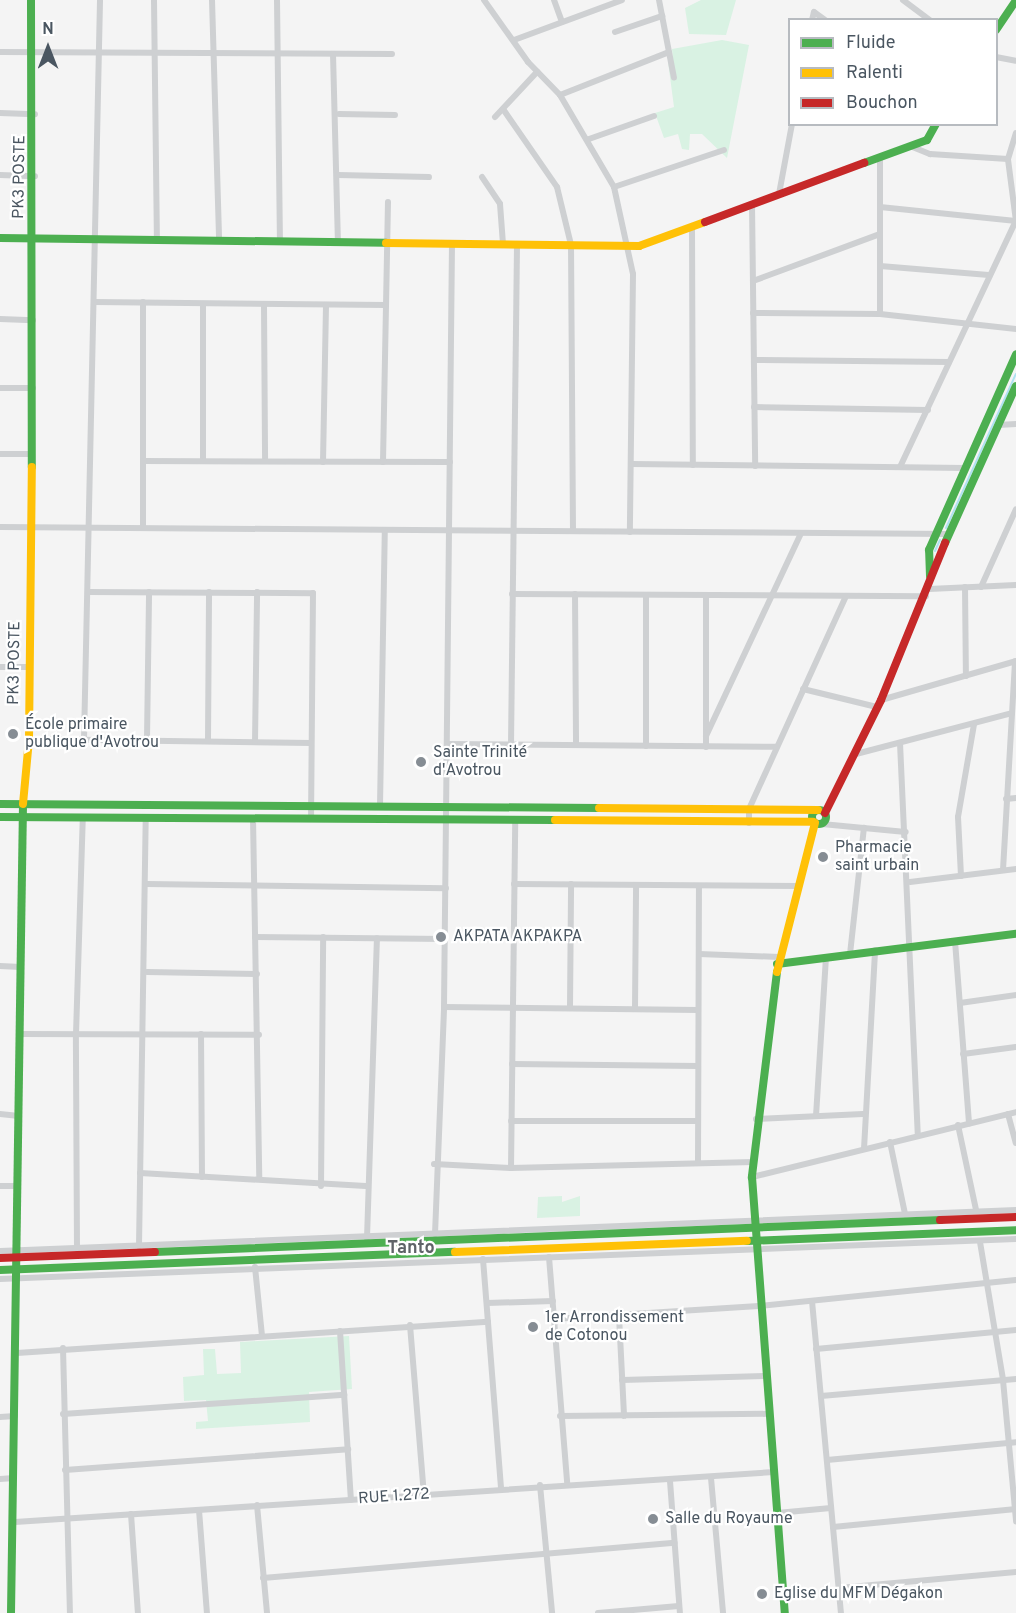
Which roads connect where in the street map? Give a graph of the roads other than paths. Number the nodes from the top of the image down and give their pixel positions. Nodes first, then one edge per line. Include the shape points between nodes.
1 (31, 0) edge
2 (100, 0) edge
3 (154, 0) edge
4 (212, 0) edge
5 (277, 0) edge
6 (484, 0) edge
7 (554, 0) edge
8 (622, 0) edge
9 (659, 0) edge
10 (903, 0) edge
11 (1013, 1) edge
12 (611, 2) edge
13 (662, 15) junction
14 (922, 17) edge
15 (812, 18) edge
16 (822, 18) edge
17 (562, 22) junction
18 (998, 27) edge
19 (615, 33) dead end
20 (514, 40) junction
21 (0, 52) edge
22 (31, 52) junction
23 (99, 52) junction
24 (154, 52) junction
25 (669, 52) junction
26 (212, 53) junction
27 (275, 54) junction
28 (333, 54) junction
29 (393, 54) dead end
30 (998, 57) edge
31 (1016, 61) edge
32 (537, 72) junction
33 (674, 78) dead end
34 (560, 95) junction
35 (503, 110) junction
36 (0, 113) edge
37 (35, 114) junction
38 (339, 114) junction
39 (395, 115) dead end
40 (654, 116) dead end
41 (495, 117) dead end
42 (792, 126) edge
43 (935, 126) edge
44 (1016, 133) edge
45 (589, 139) junction
46 (909, 146) junction
47 (724, 150) dead end
48 (880, 157) junction
49 (1008, 159) junction
50 (0, 175) edge
51 (338, 175) junction
52 (35, 176) junction
53 (429, 177) dead end
54 (482, 177) dead end
55 (614, 187) junction
56 (779, 194) junction
57 (388, 202) dead end
58 (752, 204) junction
59 (880, 207) junction
60 (1016, 221) edge
61 (692, 227) junction
62 (880, 234) junction
63 (34, 237) junction
64 (0, 238) edge
65 (97, 238) junction
66 (157, 239) junction
67 (219, 240) junction
68 (280, 241) junction
69 (338, 242) junction
70 (388, 242) junction
71 (452, 243) junction
72 (503, 244) junction
73 (517, 244) junction
74 (571, 245) junction
75 (628, 245) junction
76 (880, 266) junction
77 (989, 275) junction
78 (753, 281) junction
79 (94, 302) junction
80 (142, 302) junction
81 (202, 305) junction
82 (326, 305) junction
83 (386, 305) junction
84 (264, 306) junction
85 (753, 314) junction
86 (880, 314) junction
87 (0, 319) edge
88 (33, 320) junction
89 (968, 322) junction
90 (1016, 329) edge
91 (1016, 355) edge
92 (754, 360) junction
93 (949, 362) junction
94 (1016, 386) edge
95 (0, 388) edge
96 (33, 388) junction
97 (754, 406) junction
98 (927, 410) junction
99 (1016, 424) edge
100 (998, 425) junction
101 (0, 454) edge
102 (32, 454) junction
103 (143, 461) junction
104 (203, 461) junction
105 (265, 461) junction
106 (323, 462) junction
107 (383, 462) junction
108 (450, 462) junction
109 (632, 464) junction
110 (693, 465) junction
111 (755, 466) junction
112 (900, 467) junction
113 (965, 468) junction
114 (1016, 509) edge
115 (1013, 524) edge
116 (0, 527) edge
117 (32, 527) junction
118 (89, 528) junction
119 (143, 528) junction
120 (385, 530) junction
121 (449, 530) junction
122 (513, 531) junction
123 (573, 531) junction
124 (630, 532) junction
125 (801, 533) junction
126 (936, 534) junction
127 (948, 534) junction
128 (1016, 585) edge
129 (981, 586) junction
130 (965, 587) junction
131 (928, 589) junction
132 (88, 592) junction
133 (149, 592) junction
134 (209, 592) junction
135 (257, 592) junction
136 (512, 594) junction
137 (575, 594) junction
138 (646, 595) junction
139 (706, 595) junction
140 (770, 595) junction
141 (846, 596) junction
142 (1016, 661) edge
143 (0, 666) edge
144 (30, 667) junction
145 (966, 676) junction
146 (803, 689) junction
147 (879, 703) junction
148 (1012, 713) junction
149 (974, 724) junction
150 (706, 736) junction
151 (29, 739) junction
152 (84, 740) junction
153 (147, 740) junction
154 (208, 741) junction
155 (255, 742) junction
156 (311, 742) junction
157 (900, 743) junction
158 (447, 744) junction
159 (511, 744) junction
160 (576, 745) junction
161 (646, 746) junction
162 (706, 747) junction
163 (776, 747) junction
164 (855, 754) junction
165 (1016, 798) edge
166 (1006, 799) junction
167 (0, 804) edge
168 (23, 805) junction
169 (311, 806) junction
170 (380, 806) junction
171 (447, 807) junction
172 (748, 809) junction
173 (822, 811) junction
174 (0, 817) edge
175 (83, 817) junction
176 (146, 817) junction
177 (22, 818) junction
178 (253, 818) junction
179 (310, 819) junction
180 (447, 820) junction
181 (515, 821) junction
182 (749, 823) junction
183 (817, 823) junction
184 (864, 828) junction
185 (906, 832) junction
186 (1016, 869) edge
187 (1003, 870) junction
188 (961, 876) junction
189 (254, 882) junction
190 (910, 882) junction
191 (147, 884) junction
192 (514, 884) junction
193 (571, 884) junction
194 (636, 885) junction
195 (699, 885) junction
196 (799, 886) junction
197 (446, 888) junction
198 (1016, 934) edge
199 (255, 937) junction
200 (323, 938) junction
201 (377, 938) junction
202 (445, 939) junction
203 (955, 941) junction
204 (911, 946) junction
205 (875, 950) junction
206 (699, 954) junction
207 (850, 954) junction
208 (826, 958) junction
209 (778, 960) junction
210 (0, 966) edge
211 (21, 967) junction
212 (147, 972) junction
213 (257, 974) junction
214 (1016, 995) edge
215 (960, 1003) junction
216 (444, 1007) junction
217 (513, 1008) junction
218 (570, 1008) junction
219 (636, 1009) junction
220 (698, 1010) junction
221 (20, 1034) junction
222 (76, 1034) junction
223 (201, 1034) junction
224 (139, 1035) junction
225 (259, 1035) junction
226 (1016, 1047) edge
227 (963, 1054) junction
228 (512, 1064) junction
229 (698, 1066) junction
230 (1016, 1112) edge
231 (0, 1114) edge
232 (863, 1114) junction
233 (1008, 1114) junction
234 (19, 1116) junction
235 (816, 1116) junction
236 (756, 1119) junction
237 (698, 1121) junction
238 (511, 1122) junction
239 (969, 1123) junction
240 (958, 1125) junction
241 (918, 1135) junction
242 (890, 1142) junction
243 (1016, 1143) edge
244 (864, 1149) junction
245 (753, 1162) junction
246 (698, 1163) junction
247 (434, 1164) junction
248 (510, 1168) junction
249 (140, 1173) junction
250 (202, 1177) junction
251 (752, 1177) junction
252 (259, 1179) junction
253 (0, 1186) edge
254 (18, 1186) junction
255 (321, 1186) junction
256 (366, 1186) junction
257 (976, 1210) junction
258 (1016, 1210) edge
259 (905, 1214) junction
260 (1016, 1217) edge
261 (752, 1225) junction
262 (1016, 1230) edge
263 (435, 1234) junction
264 (367, 1238) junction
265 (1016, 1239) edge
266 (980, 1242) junction
267 (753, 1245) junction
268 (139, 1246) junction
269 (77, 1249) junction
270 (0, 1251) edge
271 (17, 1255) junction
272 (549, 1257) junction
273 (0, 1258) edge
274 (483, 1259) junction
275 (255, 1267) junction
276 (0, 1270) edge
277 (17, 1275) junction
278 (0, 1279) edge
279 (1016, 1280) edge
280 (986, 1283) junction
281 (553, 1301) junction
282 (812, 1301) junction
283 (487, 1303) junction
284 (759, 1306) junction
285 (619, 1316) junction
286 (553, 1319) junction
287 (488, 1322) junction
288 (410, 1324) junction
289 (1016, 1330) edge
290 (340, 1331) junction
291 (994, 1332) junction
292 (262, 1336) junction
293 (63, 1348) junction
294 (816, 1349) junction
295 (17, 1353) junction
296 (765, 1376) junction
297 (1016, 1379) edge
298 (622, 1380) junction
299 (1003, 1380) junction
300 (344, 1395) junction
301 (821, 1396) junction
302 (63, 1414) junction
303 (768, 1414) junction
304 (16, 1416) junction
305 (560, 1416) junction
306 (624, 1416) junction
307 (0, 1417) edge
308 (1012, 1442) edge
309 (348, 1449) junction
310 (827, 1460) junction
311 (65, 1470) junction
312 (773, 1472) junction
313 (15, 1478) junction
314 (711, 1478) junction
315 (0, 1479) edge
316 (670, 1481) junction
317 (567, 1483) junction
318 (540, 1485) junction
319 (501, 1488) junction
320 (424, 1496) junction
321 (351, 1500) junction
322 (257, 1504) junction
323 (831, 1508) junction
324 (199, 1509) junction
325 (1015, 1509) edge
326 (777, 1513) junction
327 (130, 1515) junction
328 (67, 1519) junction
329 (1016, 1521) edge
330 (15, 1522) junction
331 (833, 1527) junction
332 (675, 1542) junction
333 (546, 1553) junction
334 (1016, 1572) edge
335 (263, 1578) junction
336 (839, 1588) junction
337 (679, 1609) edge
338 (11, 1613) edge
339 (70, 1613) edge
340 (138, 1613) edge
341 (207, 1613) edge
342 (267, 1613) edge
343 (552, 1613) edge
344 (598, 1613) edge
345 (723, 1613) edge
346 (784, 1613) edge
347 (841, 1613) edge

1 - 22 street, PK3 POSTE
2 - 23 street
3 - 24 street
4 - 26 street
5 - 27 street
6 - 20 street
7 - 17 street
8 - 12 street
9 - 13 street
10 - 14 street
11 - 18 street
12 - 17 street
13 - 19 street
13 - 25 street
15 - 16 street via 814,12
17 - 20 street
20 - 32 street
21 - 22 street
22 - 23 street
22 - 37 street, PK3 POSTE
23 - 24 street
23 - 65 street
24 - 26 street
24 - 66 street
25 - 33 street
25 - 34 street
26 - 27 street
26 - 67 street
27 - 28 street
27 - 68 street
28 - 29 street
28 - 38 street
30 - 31 street
32 - 34 street
32 - 35 street
34 - 45 street
35 - 41 street
35 - 74 street via 557,187
36 - 37 street
37 - 52 street, PK3 POSTE
38 - 39 street
38 - 51 street
40 - 45 street
42 - 56 street
43 - 46 street via 927,140
44 - 49 street
45 - 55 street
46 - 48 street
46 - 49 street via 930,154
47 - 55 street
48 - 56 street
48 - 59 street
49 - 60 street
50 - 52 street
51 - 53 street
51 - 69 street
52 - 63 street, PK3 POSTE
54 - 72 street via 500,204
55 - 75 street
56 - 58 street
57 - 70 street
58 - 61 street
58 - 78 street
59 - 60 street
59 - 62 street
60 - 77 street
61 - 75 street
61 - 110 street
62 - 76 street
62 - 78 street
63 - 64 street
63 - 65 street
63 - 88 street, PK3 POSTE
65 - 66 street
65 - 79 street
66 - 67 street
67 - 68 street
68 - 69 street
69 - 70 street
70 - 71 street
70 - 83 street
71 - 72 street
71 - 108 street
72 - 73 street
73 - 74 street
73 - 122 street
74 - 75 street
74 - 123 street
75 - 109 street via 633,274
76 - 77 street
76 - 86 street
77 - 89 street
78 - 85 street
79 - 80 street
79 - 118 street
80 - 81 street
80 - 103 street
81 - 84 street
81 - 104 street
82 - 83 street
82 - 84 street
82 - 106 street
83 - 107 street
84 - 105 street
85 - 86 street
85 - 92 street
86 - 89 street
87 - 88 street
88 - 96 street, PK3 POSTE
89 - 90 street
89 - 93 street
91 - 113 street
92 - 93 street
92 - 97 street
93 - 98 street
94 - 100 street
95 - 96 street
96 - 102 street, PK3 POSTE
97 - 98 street
97 - 111 street
98 - 112 street
99 - 100 street
100 - 127 street
101 - 102 street
102 - 117 street, PK3 POSTE
103 - 104 street
103 - 119 street
104 - 105 street
105 - 106 street
106 - 107 street
107 - 108 street
108 - 121 street
109 - 110 street
109 - 124 street
110 - 111 street
111 - 112 street
112 - 113 street
113 - 126 street
114 - 115 street
115 - 129 street
116 - 117 street
117 - 118 street
117 - 144 street, PK3 POSTE
118 - 119 street
118 - 132 street
119 - 120 street
120 - 121 street
120 - 170 street
121 - 122 street
121 - 158 street
122 - 123 street
122 - 136 street
123 - 124 street
124 - 125 street
125 - 126 street
125 - 140 street
126 - 127 street
126 - 131 street via 929,550
127 - 131 street
128 - 129 street
129 - 130 street
130 - 131 street
130 - 145 street
131 - 141 street
131 - 147 street
132 - 133 street
132 - 152 street
133 - 134 street
133 - 153 street
134 - 135 street
134 - 154 street
135 - 155 street
135 - 156 street via 313,593
136 - 137 street
136 - 159 street
137 - 138 street
137 - 160 street
138 - 139 street
138 - 161 street
139 - 140 street
139 - 150 street
140 - 141 street
140 - 150 street
141 - 146 street
142 - 145 street
142 - 148 street
143 - 144 street
144 - 151 street, PK3 POSTE
145 - 147 street
146 - 147 street
146 - 163 street
147 - 164 street
148 - 149 street
148 - 166 street
149 - 157 street
149 - 188 street via 958,817
150 - 162 street
151 - 152 street
151 - 168 street, PK3 POSTE
152 - 153 street
153 - 154 street
154 - 155 street
155 - 156 street
156 - 169 street
157 - 164 street
157 - 185 street
158 - 159 street
158 - 171 street
159 - 160 street
160 - 161 street
161 - 162 street
162 - 163 street
163 - 172 street
164 - 173 street
165 - 166 street
166 - 187 street
167 - 168 street
168 - 169 street
168 - 177 street, PK3 POSTE
169 - 170 street
169 - 179 street
170 - 171 street
171 - 172 street
171 - 180 street
172 - 173 street
172 - 182 street
173 - 183 street
173 - 183 street
174 - 177 street
175 - 176 street
175 - 177 street
175 - 222 street
176 - 178 street
176 - 191 street
177 - 211 street, PK3 POSTE
178 - 179 street
178 - 189 street
179 - 180 street
180 - 181 street
180 - 197 street
181 - 182 street
181 - 192 street
182 - 183 street
183 - 184 street
183 - 196 street
184 - 185 street
184 - 207 street
185 - 190 street
186 - 187 street
187 - 188 street
188 - 190 street
189 - 191 street
189 - 197 street
189 - 199 street
190 - 204 street
191 - 212 street
192 - 193 street
192 - 217 street
193 - 194 street
193 - 218 street
194 - 195 street
194 - 219 street
195 - 196 street
195 - 206 street
196 - 209 street
197 - 202 street
198 - 203 street
199 - 200 street
199 - 213 street
200 - 201 street
200 - 255 street
201 - 202 street
201 - 256 street
202 - 216 street
203 - 204 street
203 - 215 street
204 - 205 street
204 - 241 street
205 - 207 street
205 - 232 street
206 - 209 street
206 - 220 street
207 - 208 street
208 - 209 street
208 - 235 street
209 - 236 street
210 - 211 street
211 - 221 street, PK3 POSTE
212 - 213 street
212 - 224 street
213 - 225 street
214 - 215 street
215 - 227 street
216 - 217 street
216 - 247 street
217 - 218 street
217 - 228 street
218 - 219 street
219 - 220 street
220 - 229 street
221 - 222 street
221 - 234 street, PK3 POSTE
222 - 224 street
222 - 269 street
223 - 224 street
223 - 225 street
223 - 250 street
224 - 249 street
225 - 252 street
226 - 227 street
227 - 239 street
228 - 229 street
228 - 238 street
229 - 237 street
230 - 233 street
231 - 234 street
232 - 235 street
232 - 244 street
233 - 239 street
233 - 243 street
234 - 254 street, PK3 POSTE
235 - 236 street
236 - 245 street
237 - 238 street
237 - 246 street
238 - 248 street
239 - 240 street
240 - 241 street
240 - 257 street
241 - 242 street
242 - 244 street
242 - 259 street
244 - 251 street
245 - 246 street
245 - 251 street
246 - 248 street
247 - 248 street
247 - 263 street
249 - 250 street
249 - 268 street
250 - 252 street
251 - 261 street
252 - 255 street
253 - 254 street
254 - 271 street, PK3 POSTE
255 - 256 street
256 - 264 street
257 - 258 street
257 - 259 street
259 - 261 street
260 - 261 street
261 - 263 street
261 - 267 street
261 - 271 street
262 - 267 street
263 - 264 street
264 - 268 street
265 - 266 street
266 - 267 street
266 - 280 street
267 - 272 street
267 - 277 street
267 - 284 street
268 - 269 street
269 - 271 street
270 - 271 street
271 - 273 street
271 - 277 street, PK3 POSTE
272 - 274 street
272 - 281 street
274 - 275 street
274 - 283 street
275 - 277 street
275 - 292 street
276 - 277 street
277 - 278 street
277 - 295 street, PK3 POSTE
279 - 280 street
280 - 282 street
280 - 291 street
281 - 283 street
281 - 286 street
282 - 284 street
282 - 294 street
283 - 287 street
284 - 285 street
284 - 296 street
285 - 286 street
285 - 298 street
286 - 305 street
287 - 288 street
287 - 319 street
288 - 290 street
288 - 320 street
289 - 291 street
290 - 292 street
290 - 300 street
291 - 294 street
291 - 299 street
292 - 293 street
293 - 295 street
293 - 302 street
294 - 301 street
295 - 304 street, PK3 POSTE
296 - 298 street
296 - 303 street
297 - 299 street
298 - 306 street
299 - 301 street
299 - 308 street
300 - 302 street
300 - 309 street
301 - 310 street
302 - 311 street
303 - 306 street
303 - 312 street
304 - 307 street
304 - 313 street, PK3 POSTE
305 - 306 street
305 - 317 street
308 - 310 street
308 - 325 street
309 - 311 street
309 - 321 street
310 - 323 street
311 - 328 street
312 - 314 street, RUE 1.272
312 - 326 street
313 - 315 street
313 - 330 street, PK3 POSTE
314 - 316 street, RUE 1.272
314 - 345 street
316 - 317 street, RUE 1.272
316 - 332 street
317 - 318 street, RUE 1.272
318 - 319 street, RUE 1.272
318 - 333 street
319 - 320 street, RUE 1.272
320 - 321 street, RUE 1.272
321 - 322 street, RUE 1.272
322 - 324 street, RUE 1.272
322 - 335 street
323 - 326 street
323 - 331 street
324 - 327 street, RUE 1.272
324 - 341 street
325 - 329 street
325 - 331 street
326 - 346 street
327 - 328 street, RUE 1.272
327 - 340 street
328 - 330 street, RUE 1.272
328 - 339 street
330 - 338 street, PK3 POSTE
331 - 336 street
332 - 333 street
332 - 337 street
333 - 335 street
333 - 343 street
334 - 336 street
335 - 342 street
336 - 347 street
337 - 344 street

